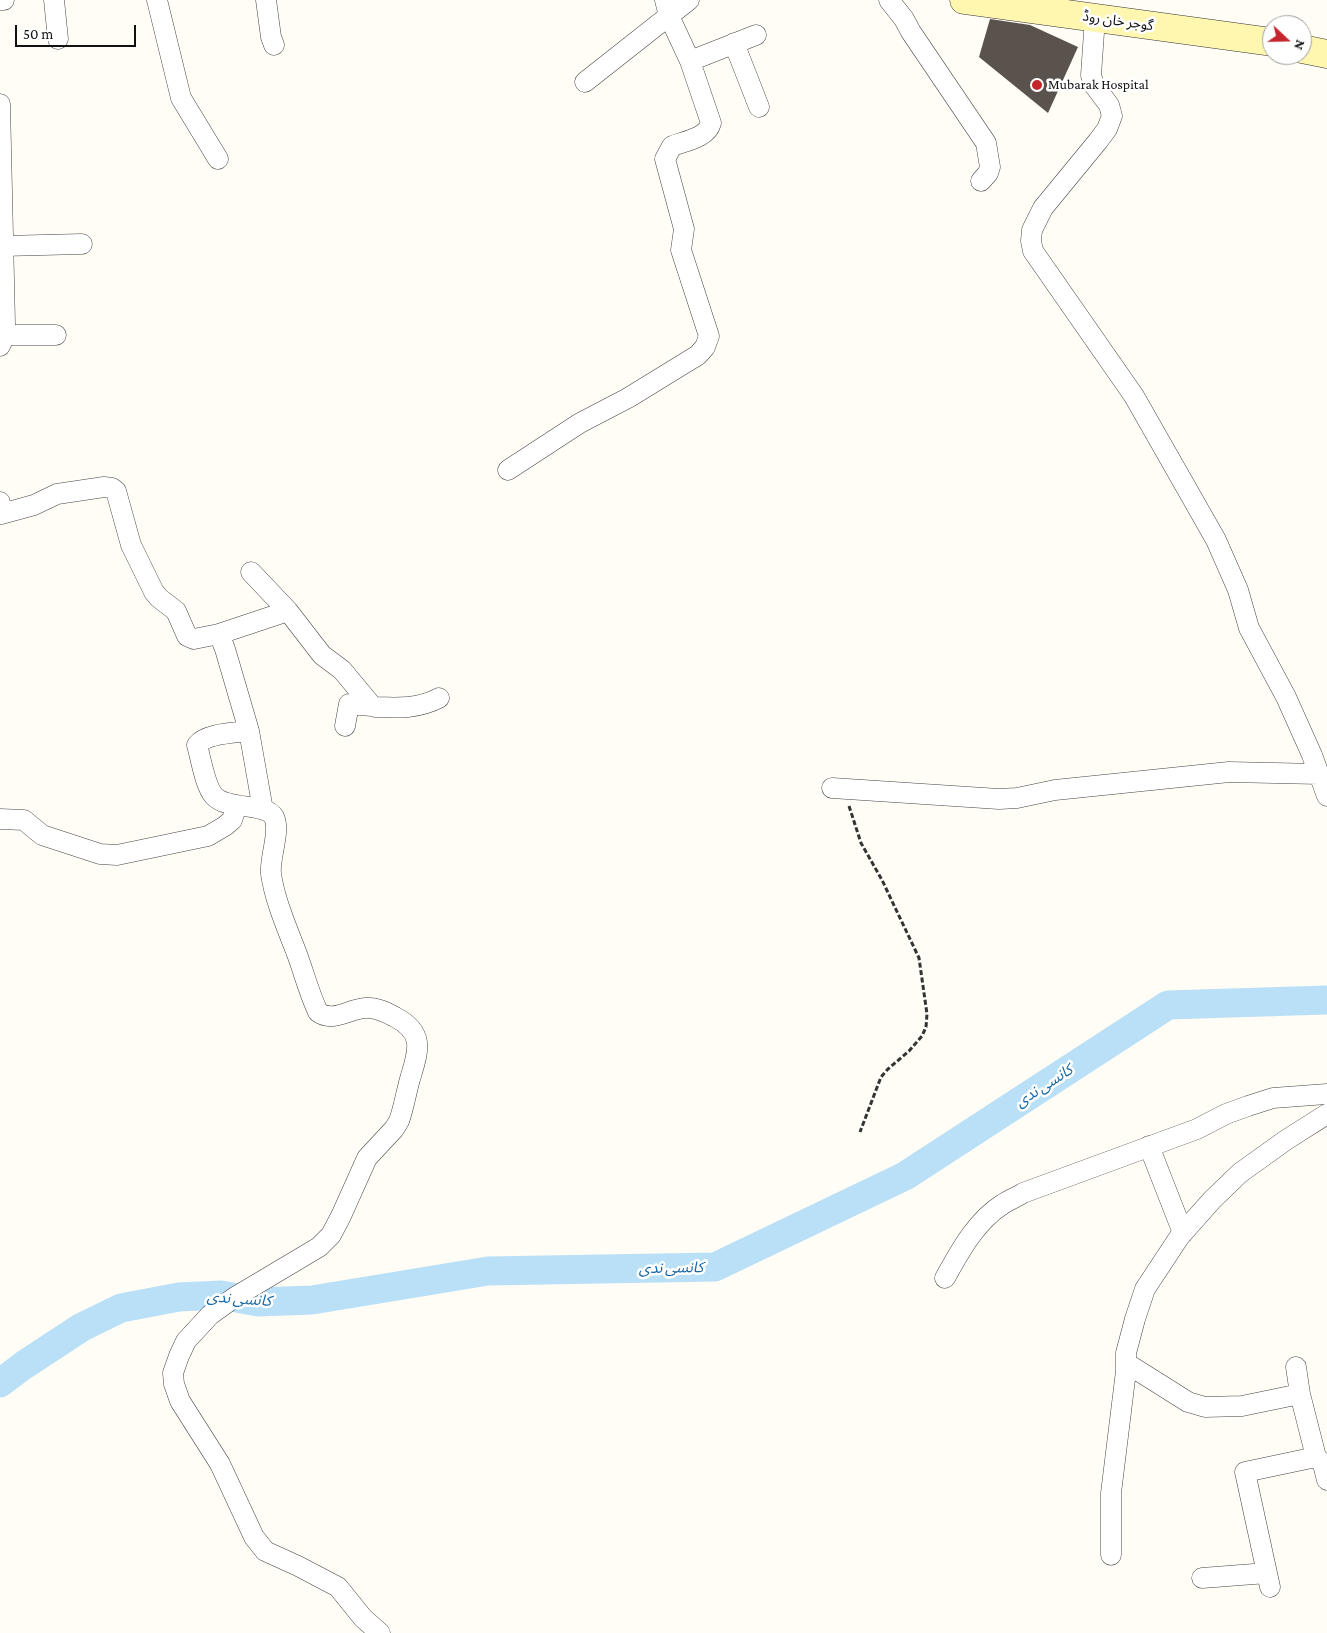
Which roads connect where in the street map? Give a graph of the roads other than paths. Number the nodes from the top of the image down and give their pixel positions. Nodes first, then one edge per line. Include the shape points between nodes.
1 (0, 0) edge
2 (4, 0) edge
3 (54, 0) edge
4 (157, 0) edge
5 (266, 0) edge
6 (689, 0) edge
7 (889, 0) edge
8 (964, 0) edge
9 (667, 8) edge
10 (1095, 18) junction
11 (756, 35) dead end
12 (58, 39) dead end
13 (1262, 41) edge
14 (274, 44) dead end
15 (734, 44) junction
16 (1312, 51) edge
17 (1327, 54) edge
18 (690, 61) junction
19 (584, 82) dead end
20 (0, 104) edge
21 (759, 107) dead end
22 (218, 159) dead end
23 (981, 181) dead end
24 (82, 244) dead end
25 (4, 246) junction
26 (56, 335) dead end
27 (2, 340) edge
28 (508, 470) dead end
29 (0, 502) edge
30 (251, 572) dead end
31 (288, 611) junction
32 (219, 634) junction
33 (439, 698) dead end
34 (372, 706) junction
35 (345, 726) dead end
36 (248, 731) junction
37 (1319, 774) junction
38 (838, 789) road end
39 (1327, 796) edge
40 (237, 805) junction
41 (263, 810) junction
42 (0, 819) edge
43 (1327, 1094) edge
44 (1327, 1114) edge
45 (1149, 1146) junction
46 (1183, 1233) junction
47 (946, 1278) dead end
48 (1126, 1363) junction
49 (1296, 1367) dead end
50 (1300, 1394) junction
51 (1316, 1456) junction
52 (1327, 1480) edge
53 (1111, 1555) dead end
54 (1202, 1578) dead end
55 (380, 1633) edge

1 - 2 street
3 - 12 street
4 - 22 street via 181,98
5 - 14 street
6 - 9 street
7 - 23 street via 986,143 990,167
8 - 10 main road, گوجر خان روڈ
9 - 18 street
9 - 19 street
10 - 13 main road, گوجر خان روڈ
10 - 37 street via 1091,75 1094,85 1110,105 1112,116 1107,129 1043,208 1032,230 1033,251 1134,396 1216,540 1238,590 1249,628 1286,697
11 - 15 street
15 - 18 street
15 - 21 street
16 - 17 main road
18 - 28 street via 711,123 709,129 694,139 672,146 664,159 684,229 682,250 708,341 698,355 580,423
20 - 25 street
24 - 25 street
25 - 27 street via 5,324
26 - 27 street
29 - 32 street via 1,514 34,505 56,494 112,488 116,491 131,545 154,592 176,611 187,636 194,639
30 - 31 street
31 - 32 street
31 - 34 street via 322,655 342,670
32 - 36 street
33 - 34 street via 419,706
34 - 35 street via 349,704
36 - 40 street via 210,737 197,745 212,792 218,799
36 - 41 street
37 - 38 street via 1229,772 1055,790 999,800
37 - 39 street
40 - 41 street
40 - 42 street via 232,820 208,836 117,855 100,854 42,834 24,820
41 - 55 street via 269,812 276,822 271,872 278,904 318,1012 330,1017 365,1008 394,1017 415,1033 416,1060 399,1121 367,1158 331,1235 319,1247 210,1315 186,1340 173,1373 174,1384 186,1412 220,1464 254,1537 265,1551 338,1587
43 - 45 street via 1273,1098
44 - 46 street via 1240,1174
45 - 46 street
45 - 47 street via 1023,1193 1002,1204 975,1229
46 - 48 street via 1145,1289 1134,1320
48 - 50 street via 1188,1402 1205,1407 1242,1406
48 - 53 street via 1111,1493
49 - 50 street
50 - 51 street
51 - 52 street via 1323,1464
51 - 54 street via 1245,1472 1268,1580

